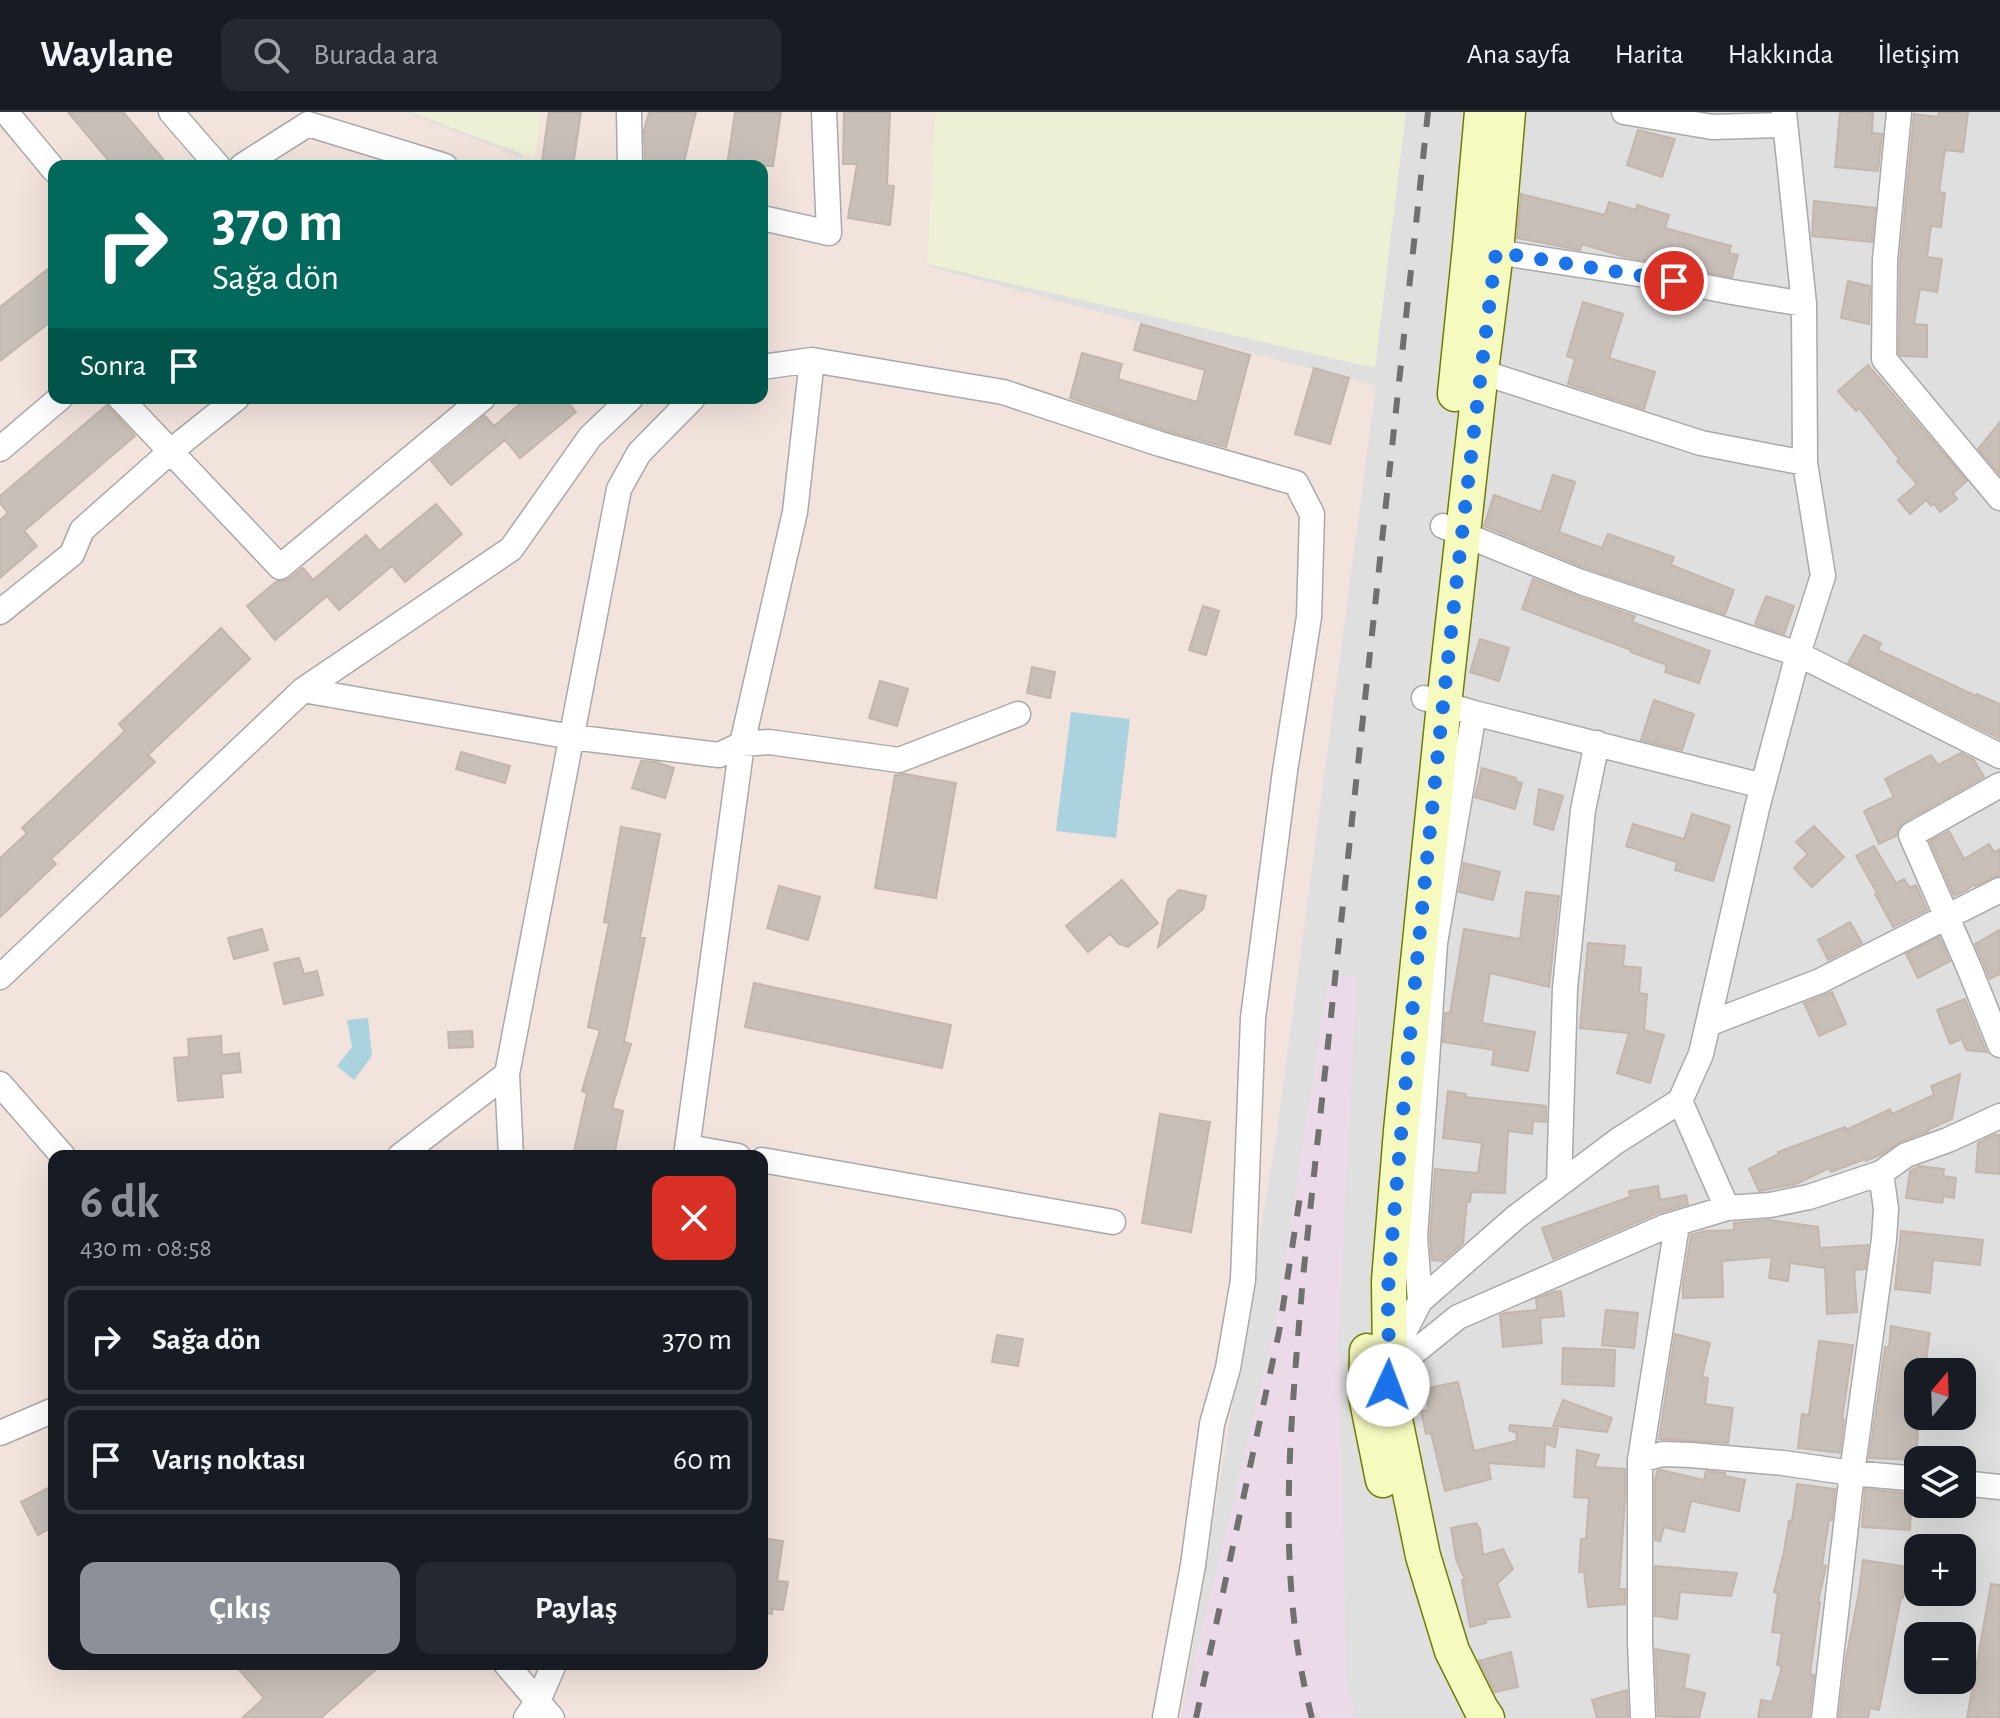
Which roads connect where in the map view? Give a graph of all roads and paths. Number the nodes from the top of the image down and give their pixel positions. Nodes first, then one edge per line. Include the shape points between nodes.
1 (6, 112) edge
2 (171, 112) edge
3 (285, 112) edge
4 (629, 112) edge
5 (824, 112) edge
6 (1482, 112) edge
7 (1508, 112) edge
8 (1624, 112) edge
9 (1899, 112) edge
10 (1784, 119) edge
11 (308, 124) junction
12 (213, 160) edge
13 (251, 160) edge
14 (425, 160) edge
15 (630, 160) edge
16 (48, 163) edge
17 (768, 219) edge
18 (1483, 250) junction
19 (1804, 304) junction
20 (812, 360) junction
21 (768, 366) edge
22 (1469, 368) junction
23 (53, 404) edge
24 (126, 404) edge
25 (230, 404) edge
26 (476, 404) edge
27 (625, 404) edge
28 (687, 404) edge
29 (0, 449) edge
30 (171, 451) junction
31 (1805, 463) junction
32 (2000, 498) edge
33 (1453, 530) junction
34 (0, 612) edge
35 (1798, 654) junction
36 (303, 690) junction
37 (1447, 705) junction
38 (1018, 714) dead end
39 (572, 737) junction
40 (1597, 743) junction
41 (742, 744) junction
42 (2000, 756) edge
43 (2000, 785) edge
44 (1763, 786) junction
45 (2000, 890) edge
46 (1946, 916) junction
47 (0, 977) edge
48 (1708, 1024) junction
49 (2000, 1045) edge
50 (507, 1074) junction
51 (0, 1084) edge
52 (1680, 1101) junction
53 (2000, 1116) edge
54 (58, 1150) edge
55 (408, 1150) edge
56 (511, 1150) edge
57 (687, 1150) edge
58 (768, 1161) edge
59 (1881, 1173) junction
60 (1559, 1184) junction
61 (1727, 1208) junction
62 (1113, 1222) dead end
63 (1677, 1225) junction
64 (1420, 1301) junction
65 (1381, 1381) junction
66 (48, 1413) edge
67 (0, 1433) edge
68 (1640, 1460) junction
69 (1852, 1473) junction
70 (1904, 1478) edge
71 (1976, 1484) edge
72 (2000, 1487) edge
73 (510, 1670) edge
74 (552, 1670) edge
75 (539, 1712) edge
76 (1165, 1718) edge
77 (1463, 1718) edge
78 (1487, 1718) edge
79 (1643, 1718) edge
80 (1824, 1718) edge

1 - 16 street
2 - 12 street
3 - 11 street
4 - 15 street
5 - 17 street via 829,233
6 - 18 main road
7 - 18 main road
8 - 10 street via 1712,127
9 - 32 street via 1885,260 1884,359
10 - 19 street
11 - 13 street
11 - 14 street
18 - 19 street
18 - 22 main road
19 - 31 street
20 - 21 street
20 - 41 street via 795,512
20 - 76 street via 1003,392 1296,483 1312,514 1309,617 1253,1018 1243,1280 1212,1424
22 - 31 street via 1701,443
22 - 33 main road
23 - 29 street
24 - 30 street
25 - 30 street
26 - 30 street via 280,567
27 - 36 street via 590,437 511,549
28 - 39 street via 639,453 619,489
30 - 34 street via 82,530 72,554
31 - 35 street via 1823,576
33 - 35 street via 1581,582
33 - 37 main road
35 - 42 street
35 - 44 street
36 - 39 street
36 - 47 street
37 - 40 street
37 - 64 street via 1415,1237
37 - 65 main road
38 - 41 street via 899,760 769,742
39 - 41 street via 719,755
39 - 50 street
40 - 44 street
40 - 60 street via 1583,810 1565,988
41 - 57 street
43 - 46 street via 1911,835
44 - 48 street
45 - 46 street
46 - 48 street via 1820,981
46 - 49 street
48 - 52 street
50 - 55 street
50 - 56 street
51 - 54 street
52 - 60 street
52 - 61 street
53 - 59 street via 1906,1155
58 - 62 street
59 - 61 street via 1809,1197
59 - 69 street via 1884,1239
60 - 64 street
61 - 63 street
63 - 65 street via 1458,1317
63 - 68 street
64 - 65 street
65 - 77 main road via 1389,1511 1436,1655
65 - 78 main road via 1452,1651
66 - 67 street
68 - 69 street via 1691,1455
68 - 79 street
69 - 70 street
69 - 80 street
71 - 72 street
73 - 75 street
74 - 75 street

